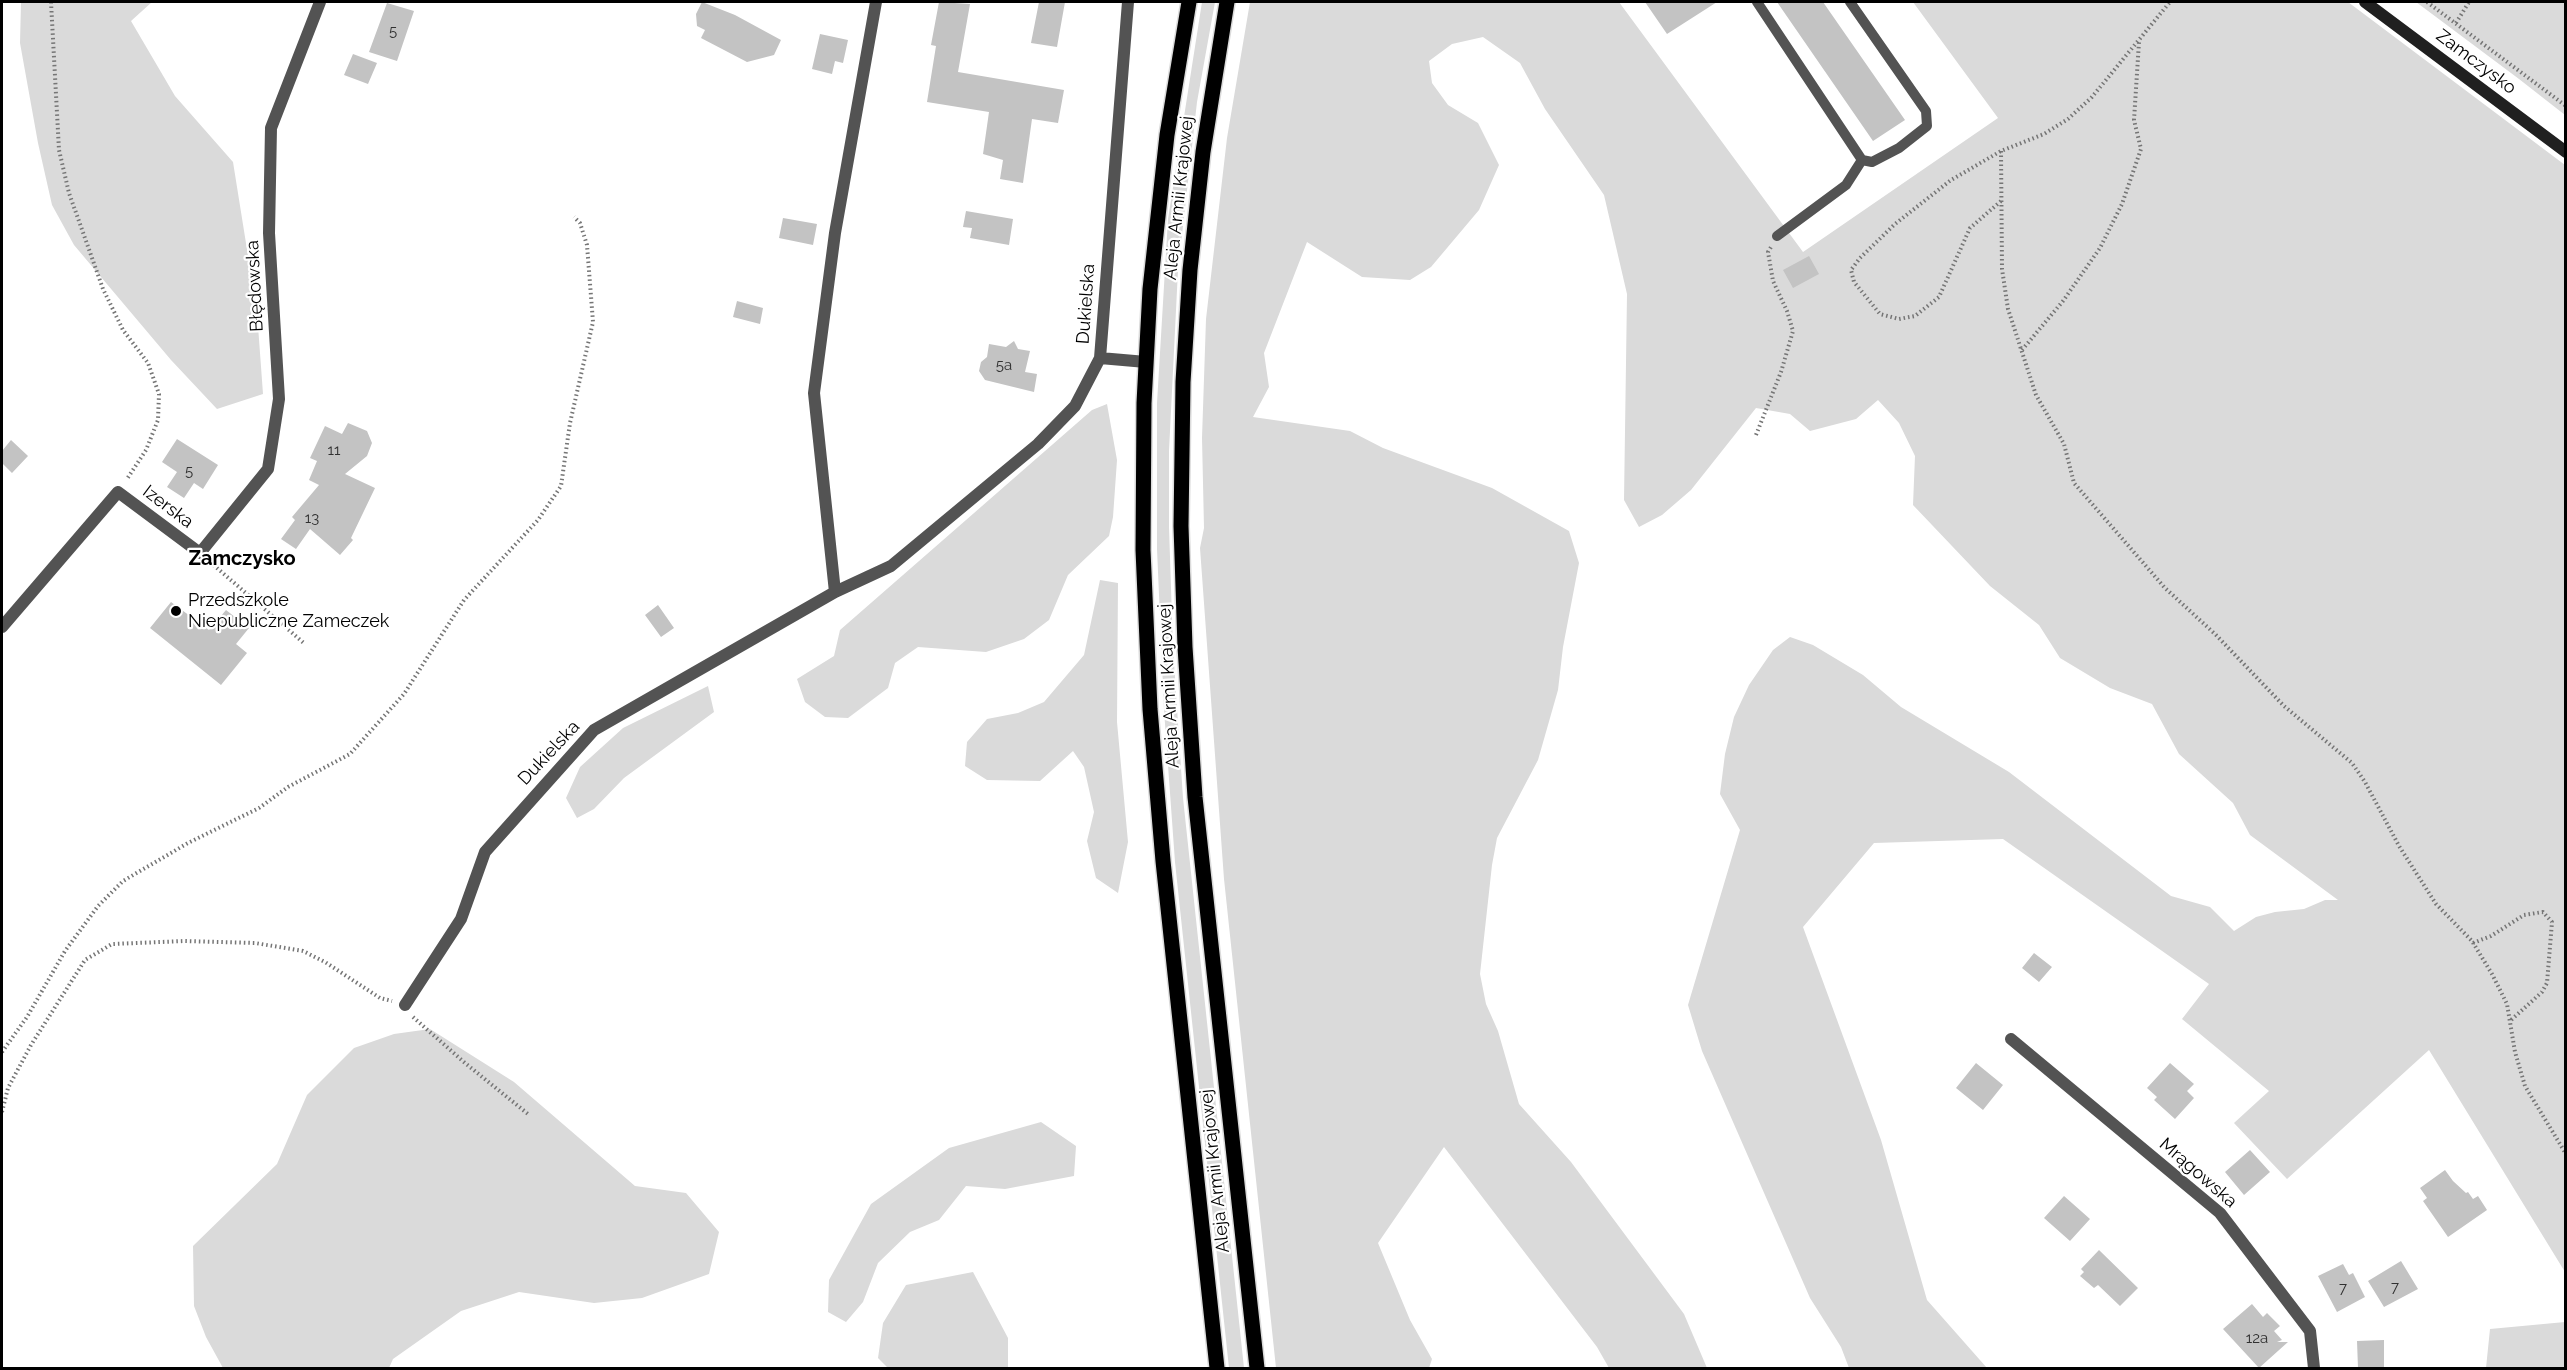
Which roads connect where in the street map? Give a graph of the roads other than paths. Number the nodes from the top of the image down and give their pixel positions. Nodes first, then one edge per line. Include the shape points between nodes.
1 (320, 2) edge
2 (876, 2) edge
3 (1128, 2) edge
4 (1189, 2) edge
5 (1227, 2) edge
6 (1757, 2) edge
7 (1850, 2) edge
8 (2366, 2) edge
9 (2565, 152) edge
10 (1862, 160) junction
11 (1777, 236) road end
12 (1100, 358) junction
13 (1146, 362) junction
14 (200, 553) joint
15 (835, 592) junction
16 (2, 627) edge
17 (405, 1005) road end
18 (2011, 1039) dead end
19 (1217, 1368) edge
20 (1257, 1368) edge
21 (2314, 1368) edge

1 - 14 street, Błędowska via 271,128 269,233 279,399 268,469
2 - 15 street via 835,234 814,393
3 - 12 street, Dukielska
4 - 13 main road, Aleja Armii Krajowej via 1157,216
5 - 20 main road, Aleja Armii Krajowej via 1204,142 1190,270 1183,382 1181,526 1196,809
6 - 10 lane
7 - 10 lane via 1926,111 1927,126 1872,162
8 - 9 street, Zamczysko
10 - 11 lane via 1846,185
12 - 13 street
12 - 15 street, Dukielska via 1075,406 1038,444 891,566
13 - 19 main road, Aleja Armii Krajowej via 1143,550 1150,709 1170,938
14 - 16 street, Izerska via 118,492
15 - 17 street, Dukielska via 594,730 485,852 461,919
18 - 21 street, Mrągowska via 2220,1213 2310,1331

